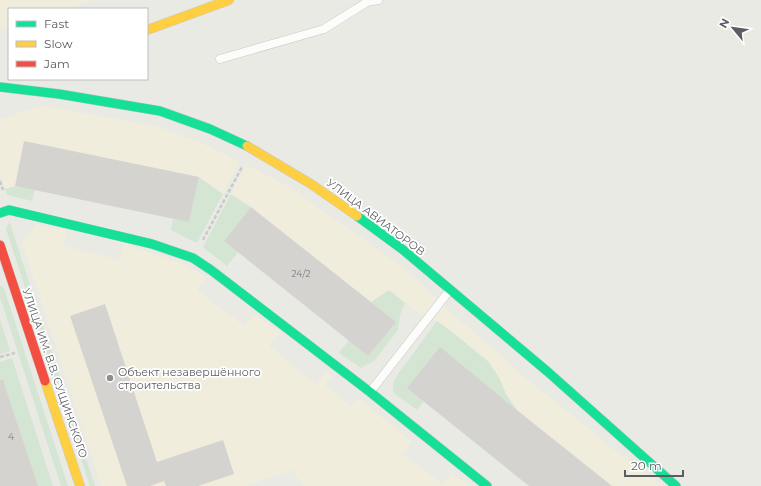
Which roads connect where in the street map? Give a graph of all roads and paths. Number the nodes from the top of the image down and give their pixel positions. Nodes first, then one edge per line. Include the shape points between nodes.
1 (229, 0) edge
2 (378, 0) edge
3 (148, 30) edge
4 (220, 59) dead end
5 (15, 80) edge
6 (0, 86) edge
7 (251, 148) junction
8 (0, 213) edge
9 (0, 245) edge
10 (193, 258) junction
11 (3, 268) edge
12 (450, 290) junction
13 (15, 353) dead end
14 (0, 357) edge
15 (370, 392) junction
16 (80, 486) edge
17 (487, 486) edge
18 (676, 486) edge

1 - 3 street
2 - 4 lane via 367,2 324,29
5 - 6 street
6 - 7 street, УЛИЦА АВИАТОРОВ via 160,111 210,129
7 - 10 path
7 - 12 street, УЛИЦА АВИАТОРОВ via 311,184 360,218 402,249
8 - 10 street via 9,210 152,244
9 - 11 street, УЛИЦА ИМ. В.В. СУЩИНСКОГО
10 - 15 street
11 - 16 street, УЛИЦА ИМ. В.В. СУЩИНСКОГО
12 - 15 lane
12 - 18 street, УЛИЦА АВИАТОРОВ
13 - 14 path
15 - 17 street

